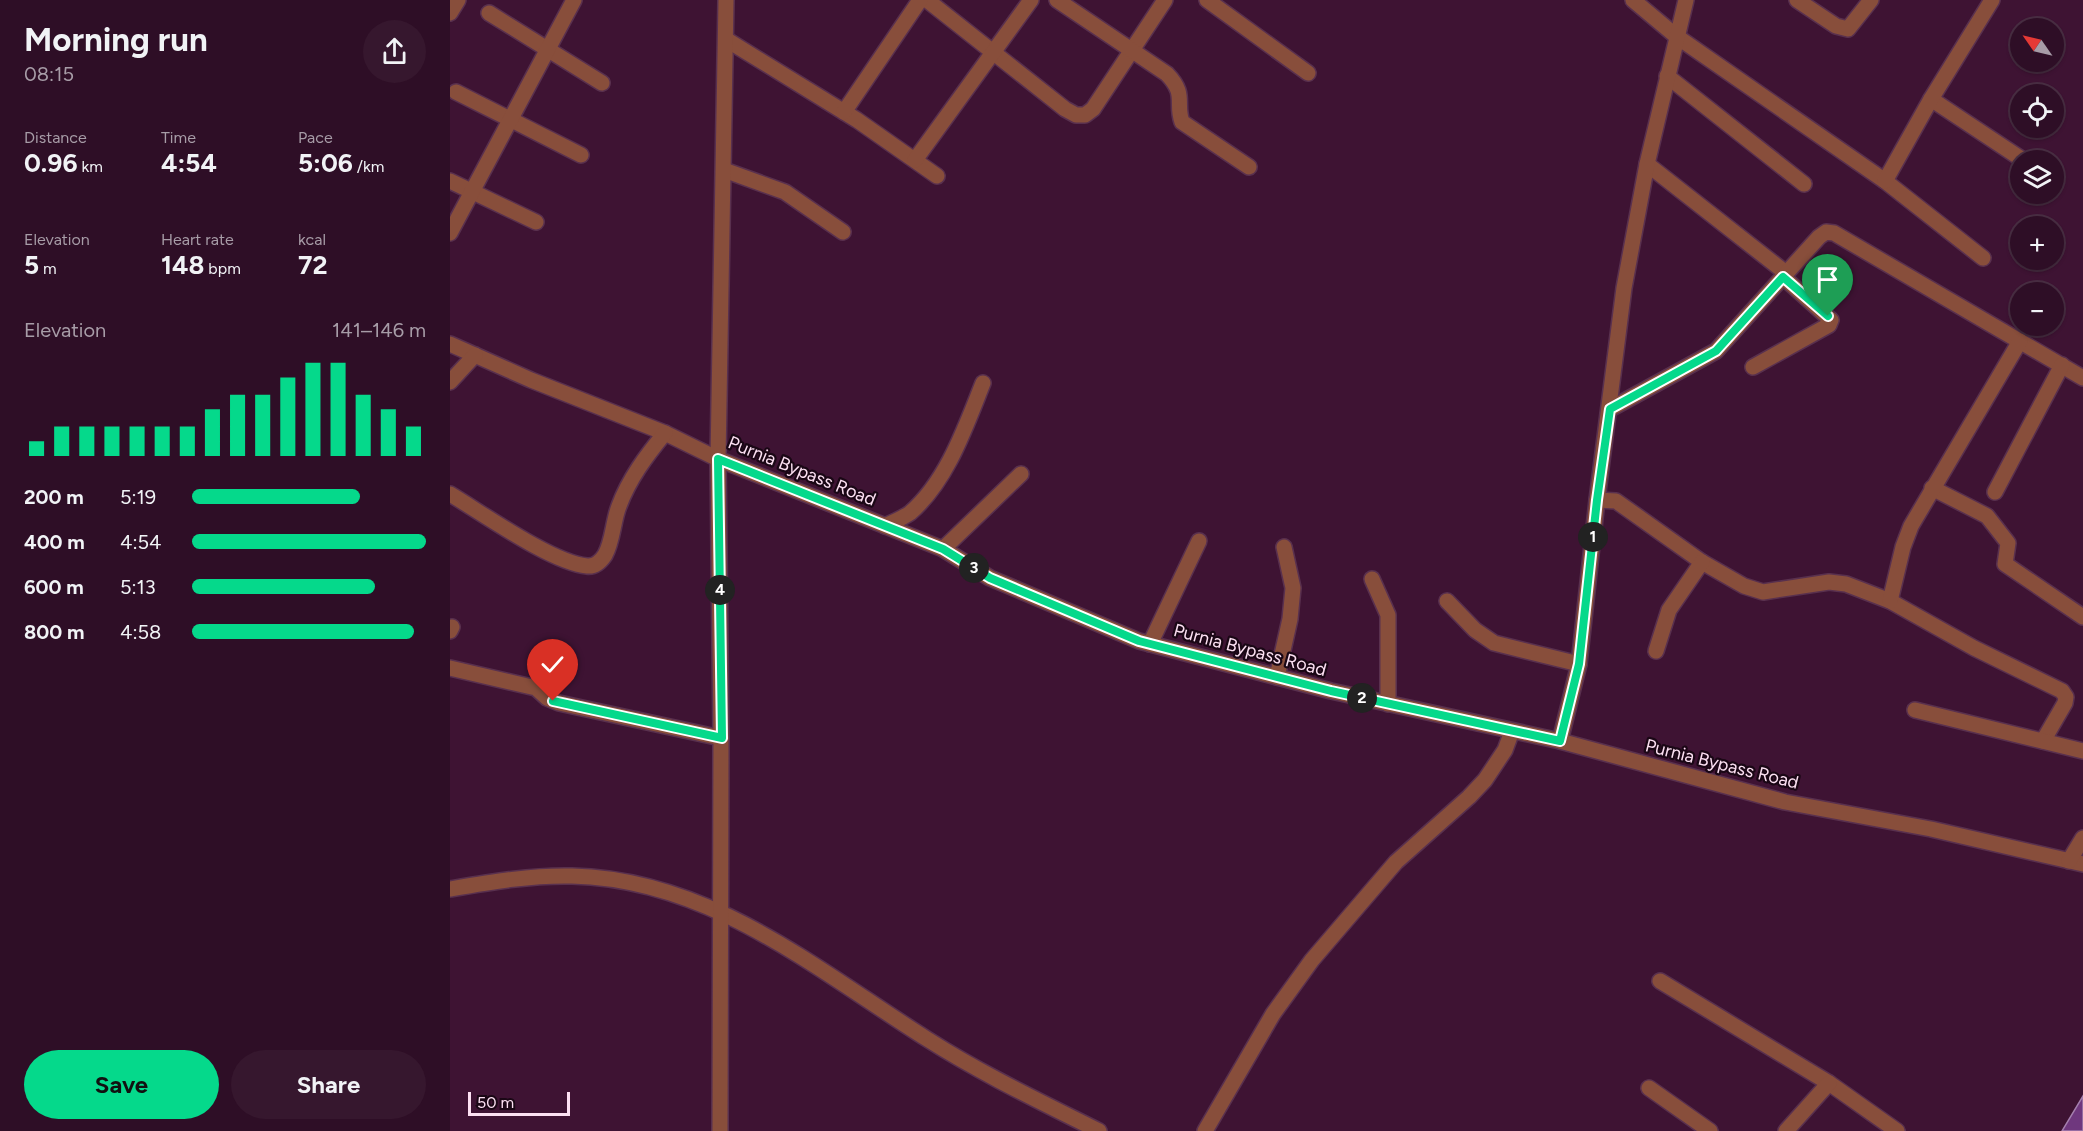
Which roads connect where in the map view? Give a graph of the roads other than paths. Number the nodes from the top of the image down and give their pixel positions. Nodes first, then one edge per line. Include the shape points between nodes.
1 (458, 0) edge
2 (574, 0) edge
3 (726, 0) edge
4 (920, 0) edge
5 (927, 0) edge
6 (1031, 0) edge
7 (1057, 0) edge
8 (1165, 0) edge
9 (1207, 0) edge
10 (1633, 0) edge
11 (1686, 0) edge
12 (1797, 0) edge
13 (1871, 0) edge
14 (1992, 0) edge
15 (450, 13) edge
16 (489, 13) dead end
17 (1676, 36) junction
18 (727, 40) junction
19 (548, 48) junction
20 (1131, 50) junction
21 (994, 52) junction
22 (1308, 73) dead end
23 (1667, 76) junction
24 (602, 83) dead end
25 (456, 92) dead end
26 (1931, 99) junction
27 (844, 112) junction
28 (510, 120) junction
29 (2010, 151) edge
30 (581, 155) dead end
31 (915, 160) junction
32 (1647, 164) junction
33 (1249, 167) dead end
34 (724, 170) junction
35 (937, 176) dead end
36 (450, 181) edge
37 (1885, 181) junction
38 (1804, 184) dead end
39 (471, 192) junction
40 (536, 222) dead end
41 (843, 232) dead end
42 (450, 233) edge
43 (1983, 258) dead end
44 (1784, 275) junction
45 (2020, 340) junction
46 (450, 344) edge
47 (475, 355) junction
48 (2062, 365) junction
49 (1752, 367) dead end
50 (2083, 378) edge
51 (450, 382) edge
52 (983, 384) dead end
53 (1610, 409) junction
54 (665, 433) junction
55 (718, 459) junction
56 (1021, 474) dead end
57 (1932, 488) junction
58 (1995, 492) dead end
59 (450, 494) edge
60 (1597, 500) junction
61 (885, 526) junction
62 (1199, 541) dead end
63 (1284, 547) dead end
64 (943, 549) junction
65 (1701, 562) junction
66 (1372, 579) dead end
67 (1447, 601) dead end
68 (1890, 601) junction
69 (2083, 616) edge
70 (1150, 644) junction
71 (1656, 651) dead end
72 (1579, 664) junction
73 (450, 668) edge
74 (1277, 677) junction
75 (1388, 704) junction
76 (1916, 710) dead end
77 (1512, 731) junction
78 (722, 738) junction
79 (1560, 741) junction
80 (2043, 741) junction
81 (2083, 751) edge
82 (2083, 838) edge
83 (2076, 862) edge
84 (450, 889) edge
85 (720, 911) junction
86 (1660, 981) dead end
87 (1829, 1083) junction
88 (1649, 1088) dead end
89 (720, 1131) edge
90 (1100, 1131) edge
91 (1205, 1131) edge
92 (1710, 1131) edge
93 (1786, 1131) edge
94 (1897, 1131) edge

1 - 15 street
2 - 19 street
3 - 18 street
4 - 27 street
5 - 21 street
6 - 21 street
7 - 20 street
8 - 20 street
9 - 22 street
10 - 17 street
11 - 17 street
12 - 13 street via 1836,26 1848,29
14 - 26 street
16 - 19 street
17 - 23 street
17 - 37 street
18 - 27 street
18 - 34 street
19 - 24 street
19 - 28 street
20 - 21 street via 1093,109 1085,115 1065,109
20 - 33 street via 1174,81 1181,99 1182,122
21 - 31 street
23 - 32 street
23 - 38 street
25 - 28 street
26 - 29 street
26 - 37 street
27 - 31 street
28 - 30 street
28 - 39 street
31 - 35 street
32 - 44 street
32 - 53 street via 1624,288
34 - 41 street via 785,192
34 - 55 street
36 - 39 street
37 - 43 street
39 - 40 street
39 - 42 street
44 - 45 street via 1819,237 1834,233
44 - 49 street via 1832,320
44 - 53 street via 1716,351
45 - 48 street
45 - 57 street
46 - 47 street, Purnia Bypass Road
47 - 51 street
47 - 54 street, Purnia Bypass Road
48 - 50 street
48 - 58 street
52 - 61 street via 962,438 930,491 908,514
53 - 60 street
54 - 55 street, Purnia Bypass Road
54 - 59 street via 631,480 619,505 606,554 589,566 542,549
55 - 61 street, Purnia Bypass Road
55 - 78 street
56 - 64 street
57 - 68 street via 1903,547
57 - 69 street via 1987,516 2008,543 2005,564
60 - 65 street via 1616,501
60 - 72 street
61 - 64 street, Purnia Bypass Road
62 - 70 street
63 - 74 street via 1293,588
64 - 70 street, Purnia Bypass Road via 990,578
65 - 68 street via 1763,592 1829,582 1846,584
65 - 71 street via 1669,610
66 - 75 street via 1388,615
67 - 72 street via 1494,643
68 - 80 street via 2062,691 2065,703
70 - 74 street, Purnia Bypass Road
72 - 79 street
73 - 78 street via 537,688 559,703
74 - 75 street, Purnia Bypass Road
75 - 77 street, Purnia Bypass Road
76 - 80 street
77 - 79 street, Purnia Bypass Road
77 - 91 street via 1505,750 1485,780 1396,862 1312,960 1273,1014
78 - 85 street
79 - 83 street, Purnia Bypass Road via 1785,802 1931,829
80 - 81 street
82 - 83 street
84 - 85 street via 523,878 598,877 672,893
85 - 89 street
85 - 90 street via 822,969 947,1051
86 - 87 street
87 - 93 street
87 - 94 street
88 - 92 street

